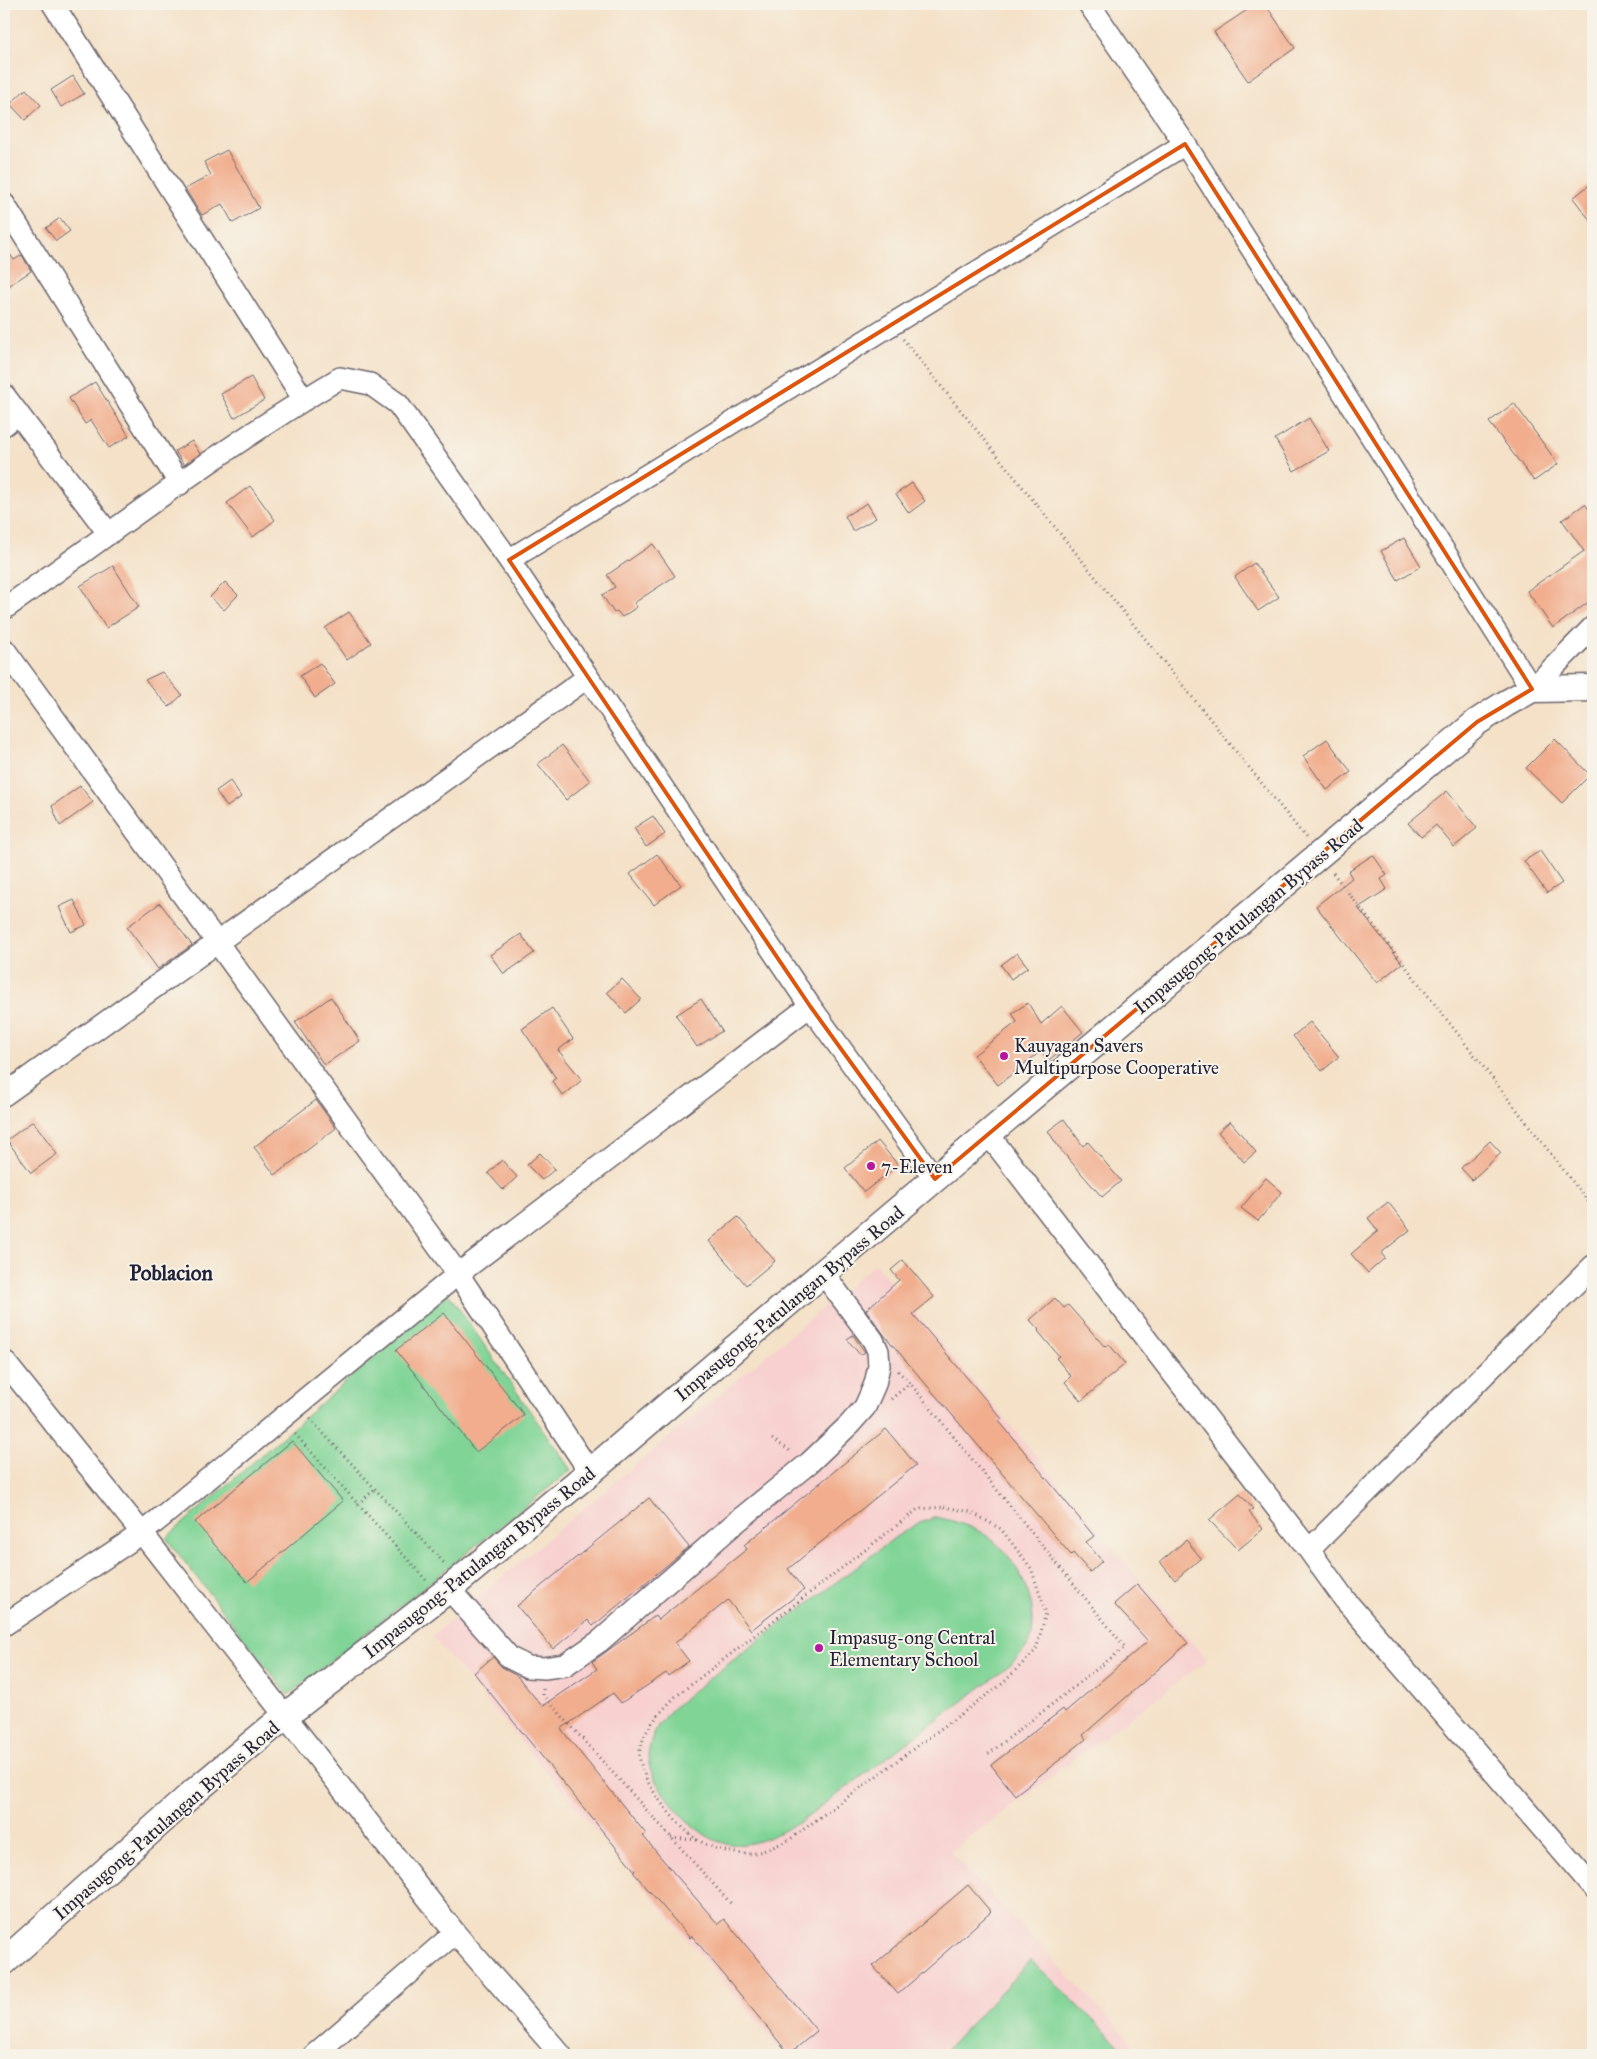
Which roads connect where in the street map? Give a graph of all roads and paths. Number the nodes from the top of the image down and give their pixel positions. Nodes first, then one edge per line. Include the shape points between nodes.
1 (53, 4) edge
2 (1089, 4) edge
3 (1184, 144) junction
4 (4, 204) edge
5 (892, 325) junction
6 (4, 395) edge
7 (304, 400) junction
8 (11, 419) edge
9 (180, 484) junction
10 (109, 534) junction
11 (509, 560) junction
12 (4, 609) edge
13 (1593, 627) edge
14 (4, 649) edge
15 (588, 677) junction
16 (1593, 688) edge
17 (1532, 689) junction
18 (1320, 856) junction
19 (215, 943) junction
20 (810, 1006) junction
21 (4, 1096) edge
22 (988, 1134) junction
23 (935, 1179) junction
24 (1593, 1208) edge
25 (1593, 1266) edge
26 (823, 1273) junction
27 (458, 1274) junction
28 (878, 1352) junction
29 (4, 1361) edge
30 (289, 1412) junction
31 (590, 1472) junction
32 (375, 1489) junction
33 (358, 1504) junction
34 (142, 1532) junction
35 (1309, 1550) junction
36 (449, 1588) junction
37 (4, 1625) edge
38 (544, 1668) junction
39 (285, 1716) junction
40 (986, 1756) dead end
41 (670, 1838) junction
42 (698, 1840) junction
43 (1593, 1887) edge
44 (733, 1906) dead end
45 (455, 1933) junction
46 (4, 1962) edge
47 (314, 2055) edge
48 (561, 2055) edge

1 - 7 street
2 - 3 street
3 - 5 street
3 - 17 street
4 - 9 street
5 - 11 street
5 - 18 path
6 - 8 street
7 - 9 street
7 - 11 street via 340,378 370,384 398,404
8 - 10 street
9 - 10 street
10 - 12 street
11 - 15 street
13 - 17 street
14 - 19 street
15 - 19 street
15 - 20 street
16 - 17 main road, Impasugong-Patulangan Bypass Road
17 - 18 main road, Impasugong-Patulangan Bypass Road via 1478,722
18 - 22 main road, Impasugong-Patulangan Bypass Road
18 - 24 path
19 - 21 street
19 - 27 street
20 - 23 street
20 - 27 street
22 - 23 main road, Impasugong-Patulangan Bypass Road
22 - 35 street
23 - 26 main road, Impasugong-Patulangan Bypass Road
25 - 35 street
26 - 28 street
26 - 31 main road, Impasugong-Patulangan Bypass Road
27 - 30 street
27 - 31 street
28 - 38 street via 875,1384 865,1407 816,1457 600,1641 565,1665
28 - 40 path via 910,1383 1125,1647
29 - 34 street
30 - 32 path
30 - 33 path
30 - 34 street
31 - 36 main road, Impasugong-Patulangan Bypass Road
32 - 33 path
32 - 36 path
33 - 36 path
34 - 37 street
34 - 39 street
35 - 43 street via 1345,1600
36 - 38 street via 510,1658 528,1667
36 - 39 main road, Impasugong-Patulangan Bypass Road
38 - 41 path via 543,1695
39 - 45 street
39 - 46 main road, Impasugong-Patulangan Bypass Road via 194,1792
41 - 42 path
41 - 44 path
42 - 42 path via 724,1851 751,1854 789,1840 1002,1684 1036,1650 1046,1614 1031,1568 1000,1529 972,1512 944,1507 918,1509 675,1697 649,1725 640,1752 642,1774 670,1814
45 - 47 street
45 - 48 street

